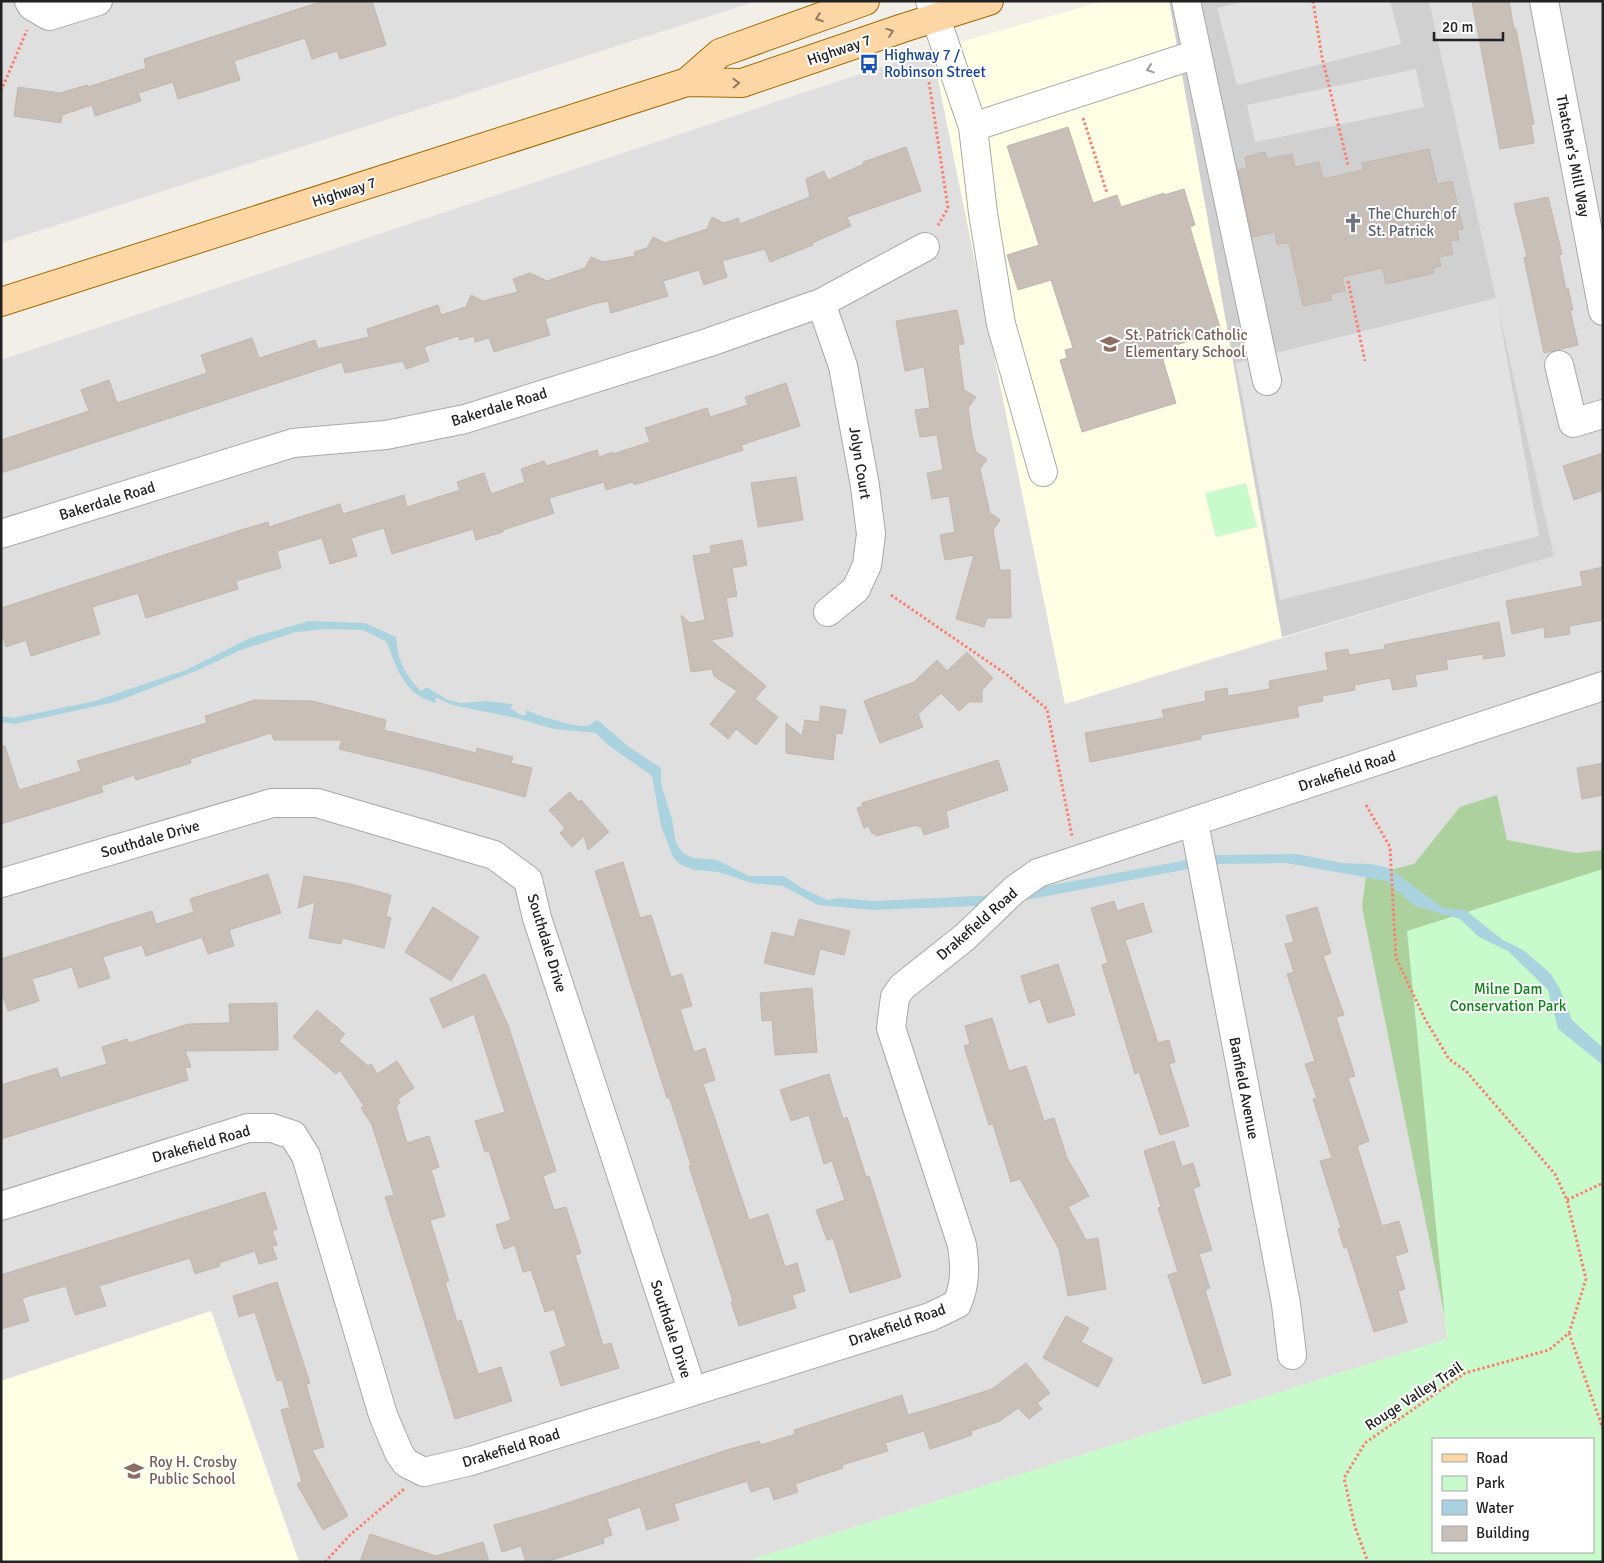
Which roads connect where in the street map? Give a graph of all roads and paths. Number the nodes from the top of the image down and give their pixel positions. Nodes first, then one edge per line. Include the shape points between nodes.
1 (98, 1) edge
2 (865, 1) edge
3 (989, 1) edge
4 (1186, 1) edge
5 (1313, 1) edge
6 (1544, 1) edge
7 (33, 5) edge
8 (933, 10) edge
9 (1197, 54) junction
10 (928, 77) dead end
11 (687, 82) junction
12 (1, 91) edge
13 (1074, 94) junction
14 (973, 127) junction
15 (1348, 165) dead end
16 (1107, 193) dead end
17 (925, 247) joint
18 (1348, 281) dead end
19 (1, 302) edge
20 (821, 303) junction
21 (1603, 311) edge
22 (1364, 361) dead end
23 (1559, 365) dead end
24 (1267, 381) dead end
25 (1603, 414) edge
26 (1043, 472) dead end
27 (1, 534) edge
28 (891, 595) dead end
29 (828, 612) dead end
30 (1603, 686) edge
31 (1366, 805) dead end
32 (1194, 822) junction
33 (1076, 861) junction
34 (1, 884) edge
35 (1603, 1183) edge
36 (1567, 1200) junction
37 (1, 1206) edge
38 (1569, 1333) junction
39 (1292, 1355) dead end
40 (692, 1390) junction
41 (1603, 1429) edge
42 (424, 1472) junction
43 (325, 1562) edge
44 (1368, 1562) edge

1 - 7 street via 49,16
2 -> 11 main road, Highway 7 via 720,53
3 - 8 main road, Highway 7
4 - 9 street
5 - 15 path via 1322,57
6 - 21 street, Thatcher's Mill Way
7 - 12 path
11 -> 8 main road, Highway 7 via 742,84
8 - 14 street
9 -> 13 street
9 - 24 street
10 - 17 path via 948,208
11 - 19 main road, Highway 7
13 - 14 street
13 - 16 path
14 - 26 street via 1001,324
17 - 20 street, Bakerdale Road
18 - 22 path
20 - 27 street, Bakerdale Road via 710,342 465,419 386,435 293,443
20 - 29 street, Jolyn Court via 844,366 871,534 867,565 856,589
23 - 25 street via 1573,423
28 - 33 path via 1006,674 1047,708
30 - 32 street, Drakefield Road
31 - 36 path via 1390,847 1396,958 1425,1019 1448,1059 1466,1071 1549,1165
32 - 33 street, Drakefield Road
32 - 39 street, Banfield Avenue via 1284,1294
33 - 40 street, Drakefield Road via 1038,873 1014,890 965,937 902,987 893,1004 891,1028 897,1052 962,1245 965,1286 958,1304 930,1316
34 - 40 street, Southdale Drive via 272,803 317,803 494,855 528,880 537,918
35 - 36 path
36 - 38 path via 1586,1279
37 - 42 street, Drakefield Road via 248,1128 272,1128 293,1135 306,1156 383,1415 406,1464
38 - 41 path
38 - 44 path, Rouge Valley Trail via 1549,1350 1465,1373 1365,1442 1344,1478 1355,1527
40 - 42 street, Drakefield Road via 471,1461
42 - 43 path via 350,1535

